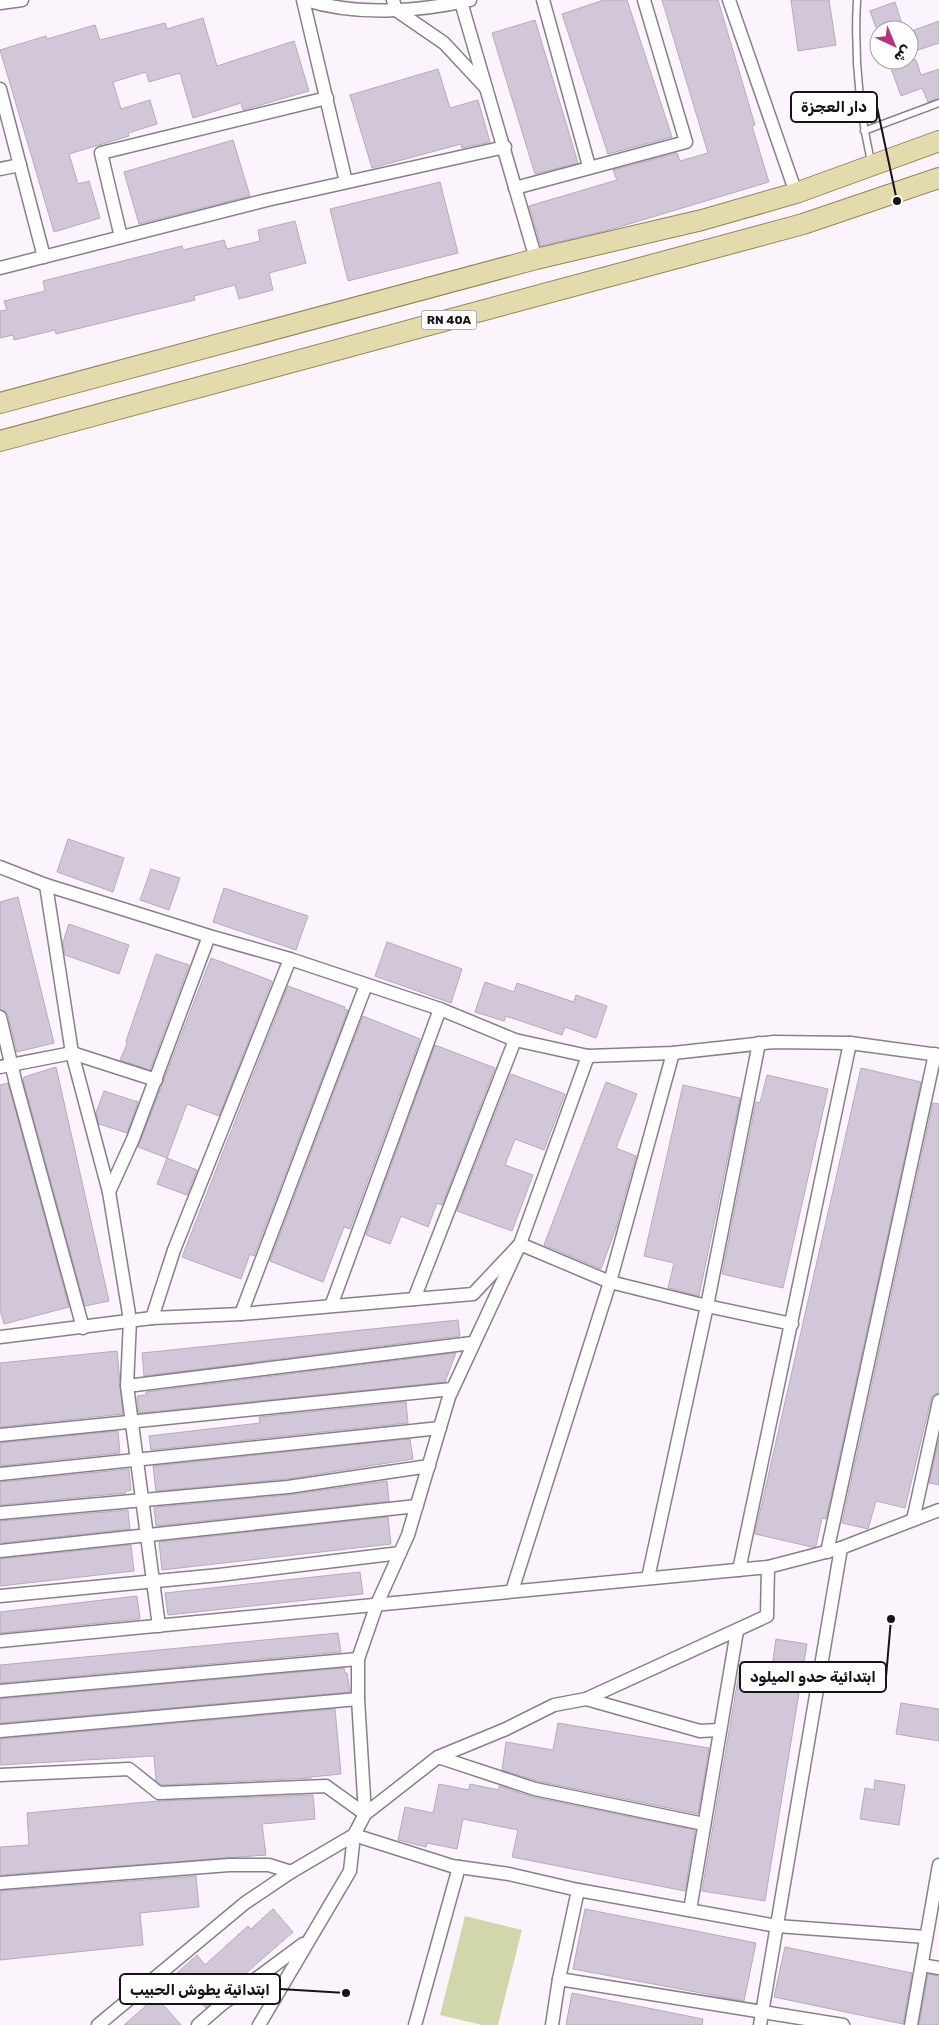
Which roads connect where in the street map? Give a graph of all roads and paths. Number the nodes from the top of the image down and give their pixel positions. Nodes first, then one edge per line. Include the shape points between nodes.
1 (22, 0) edge
2 (304, 0) edge
3 (543, 0) edge
4 (644, 0) edge
5 (729, 0) edge
6 (857, 0) edge
7 (466, 1) edge
8 (0, 3) edge
9 (395, 5) edge
10 (0, 89) edge
11 (488, 91) junction
12 (327, 98) junction
13 (939, 103) edge
14 (864, 131) junction
15 (939, 140) edge
16 (505, 147) junction
17 (871, 164) junction
18 (20, 165) junction
19 (589, 166) junction
20 (0, 169) edge
21 (939, 178) edge
22 (346, 182) junction
23 (516, 188) junction
24 (796, 193) junction
25 (122, 237) junction
26 (44, 257) junction
27 (536, 259) junction
28 (0, 268) edge
29 (0, 403) edge
30 (0, 441) edge
31 (0, 867) edge
32 (46, 885) junction
33 (208, 936) junction
34 (290, 959) junction
35 (366, 985) junction
36 (440, 1009) junction
37 (0, 1017) edge
38 (515, 1040) junction
39 (759, 1043) junction
40 (850, 1043) junction
41 (72, 1053) junction
42 (674, 1053) junction
43 (937, 1055) edge
44 (588, 1056) junction
45 (5, 1065) edge
46 (156, 1080) junction
47 (108, 1192) junction
48 (520, 1244) junction
49 (610, 1282) junction
50 (414, 1299) junction
51 (331, 1306) junction
52 (708, 1306) junction
53 (241, 1314) junction
54 (152, 1318) junction
55 (130, 1320) junction
56 (792, 1324) junction
57 (83, 1328) junction
58 (1, 1335) edge
59 (472, 1343) junction
60 (127, 1386) junction
61 (452, 1389) junction
62 (939, 1401) edge
63 (132, 1422) junction
64 (440, 1428) junction
65 (0, 1435) edge
66 (137, 1460) junction
67 (429, 1466) junction
68 (0, 1474) edge
69 (143, 1500) junction
70 (417, 1506) junction
71 (939, 1510) edge
72 (0, 1513) edge
73 (912, 1520) junction
74 (147, 1536) junction
75 (841, 1548) junction
76 (0, 1551) edge
77 (827, 1552) junction
78 (400, 1553) junction
79 (768, 1567) junction
80 (739, 1570) junction
81 (648, 1578) junction
82 (154, 1582) junction
83 (512, 1591) junction
84 (0, 1596) edge
85 (377, 1604) junction
86 (160, 1626) junction
87 (737, 1631) junction
88 (0, 1641) edge
89 (358, 1658) junction
90 (0, 1692) edge
91 (358, 1699) junction
92 (586, 1699) junction
93 (719, 1730) junction
94 (0, 1731) edge
95 (438, 1757) junction
96 (0, 1775) edge
97 (365, 1814) junction
98 (704, 1824) junction
99 (354, 1835) junction
100 (939, 1865) edge
101 (459, 1867) junction
102 (291, 1872) junction
103 (0, 1883) edge
104 (937, 1888) edge
105 (578, 1890) junction
106 (690, 1910) junction
107 (777, 1926) junction
108 (926, 1937) junction
109 (308, 1941) junction
110 (922, 1965) junction
111 (939, 1968) edge
112 (559, 1979) junction
113 (762, 2019) edge
114 (98, 2025) edge
115 (198, 2025) edge
116 (259, 2025) edge
117 (415, 2025) edge
118 (552, 2025) edge
119 (844, 2025) edge
120 (911, 2025) edge

1 - 8 street
2 - 9 street via 333,8
2 - 12 street
3 - 19 street
4 - 19 street via 686,142
5 - 24 street
6 - 14 lane via 856,53
7 - 9 street
7 - 11 street
9 - 11 street via 444,43
10 - 18 street
11 - 16 street
12 - 22 street
12 - 25 street via 101,153
13 - 14 lane
14 - 17 lane
15 - 17 main road, RN 40A
16 - 22 street
16 - 23 street
17 - 24 main road, RN 40A
18 - 20 street
18 - 26 street
19 - 23 street
21 - 30 main road, RN 40A via 803,224
22 - 25 street
23 - 27 street
24 - 27 main road, RN 40A via 702,220
25 - 26 street
26 - 28 street
27 - 29 main road, RN 40A
31 - 32 street
32 - 33 street
32 - 41 street
33 - 34 street
33 - 46 street
34 - 35 street
34 - 54 street via 174,1250
35 - 36 street
35 - 53 street
36 - 38 street
36 - 51 street
37 - 45 street
38 - 44 street
38 - 50 street
39 - 40 street
39 - 42 street
39 - 52 street
40 - 43 street
40 - 56 street
41 - 45 street
41 - 46 street
41 - 47 street
42 - 44 street
42 - 49 street
43 - 77 street
44 - 48 street
45 - 57 street
46 - 47 street
47 - 55 street
48 - 49 street
48 - 50 street via 473,1294
48 - 59 street
49 - 52 street
49 - 83 street
50 - 51 street
51 - 53 street
52 - 56 street
52 - 81 street
53 - 54 street
54 - 55 street
55 - 57 street
55 - 60 street
56 - 80 street
57 - 58 street
59 - 60 street
59 - 61 street
60 - 63 street
61 - 63 street
61 - 64 street
62 - 73 street
63 - 65 street
63 - 66 street
64 - 66 street
64 - 67 street
66 - 68 street
66 - 69 street
67 - 69 street via 288,1487
67 - 70 street
69 - 72 street
69 - 74 street
70 - 74 street
70 - 78 street
71 - 73 street
73 - 75 street
74 - 76 street
74 - 82 street
75 - 77 street
75 - 107 street
77 - 79 street
78 - 82 street
78 - 85 street
79 - 80 street
79 - 87 street via 767,1616
80 - 81 street
81 - 83 street
82 - 84 street
82 - 86 street
83 - 85 street
85 - 86 street
85 - 89 street
86 - 88 street
87 - 92 street
87 - 93 street
89 - 90 street
89 - 91 street
91 - 94 street
91 - 97 street
92 - 93 street via 700,1731
92 - 95 street via 554,1705
93 - 98 street
95 - 97 street
95 - 98 street via 535,1789
96 - 97 street via 129,1769 159,1794 326,1786
97 - 99 street
98 - 106 street
99 - 101 street
99 - 102 street
99 - 109 street via 350,1871
100 - 104 street
101 - 105 street via 509,1874
101 - 117 street
102 - 103 street via 269,1865 229,1865
102 - 114 street via 245,1903
104 - 108 street
105 - 106 street
105 - 112 street
106 - 107 street
107 - 108 street
107 - 113 street
108 - 110 street
109 - 115 street
109 - 116 street
110 - 111 street
110 - 120 street
112 - 113 street
112 - 118 street
113 - 119 street

